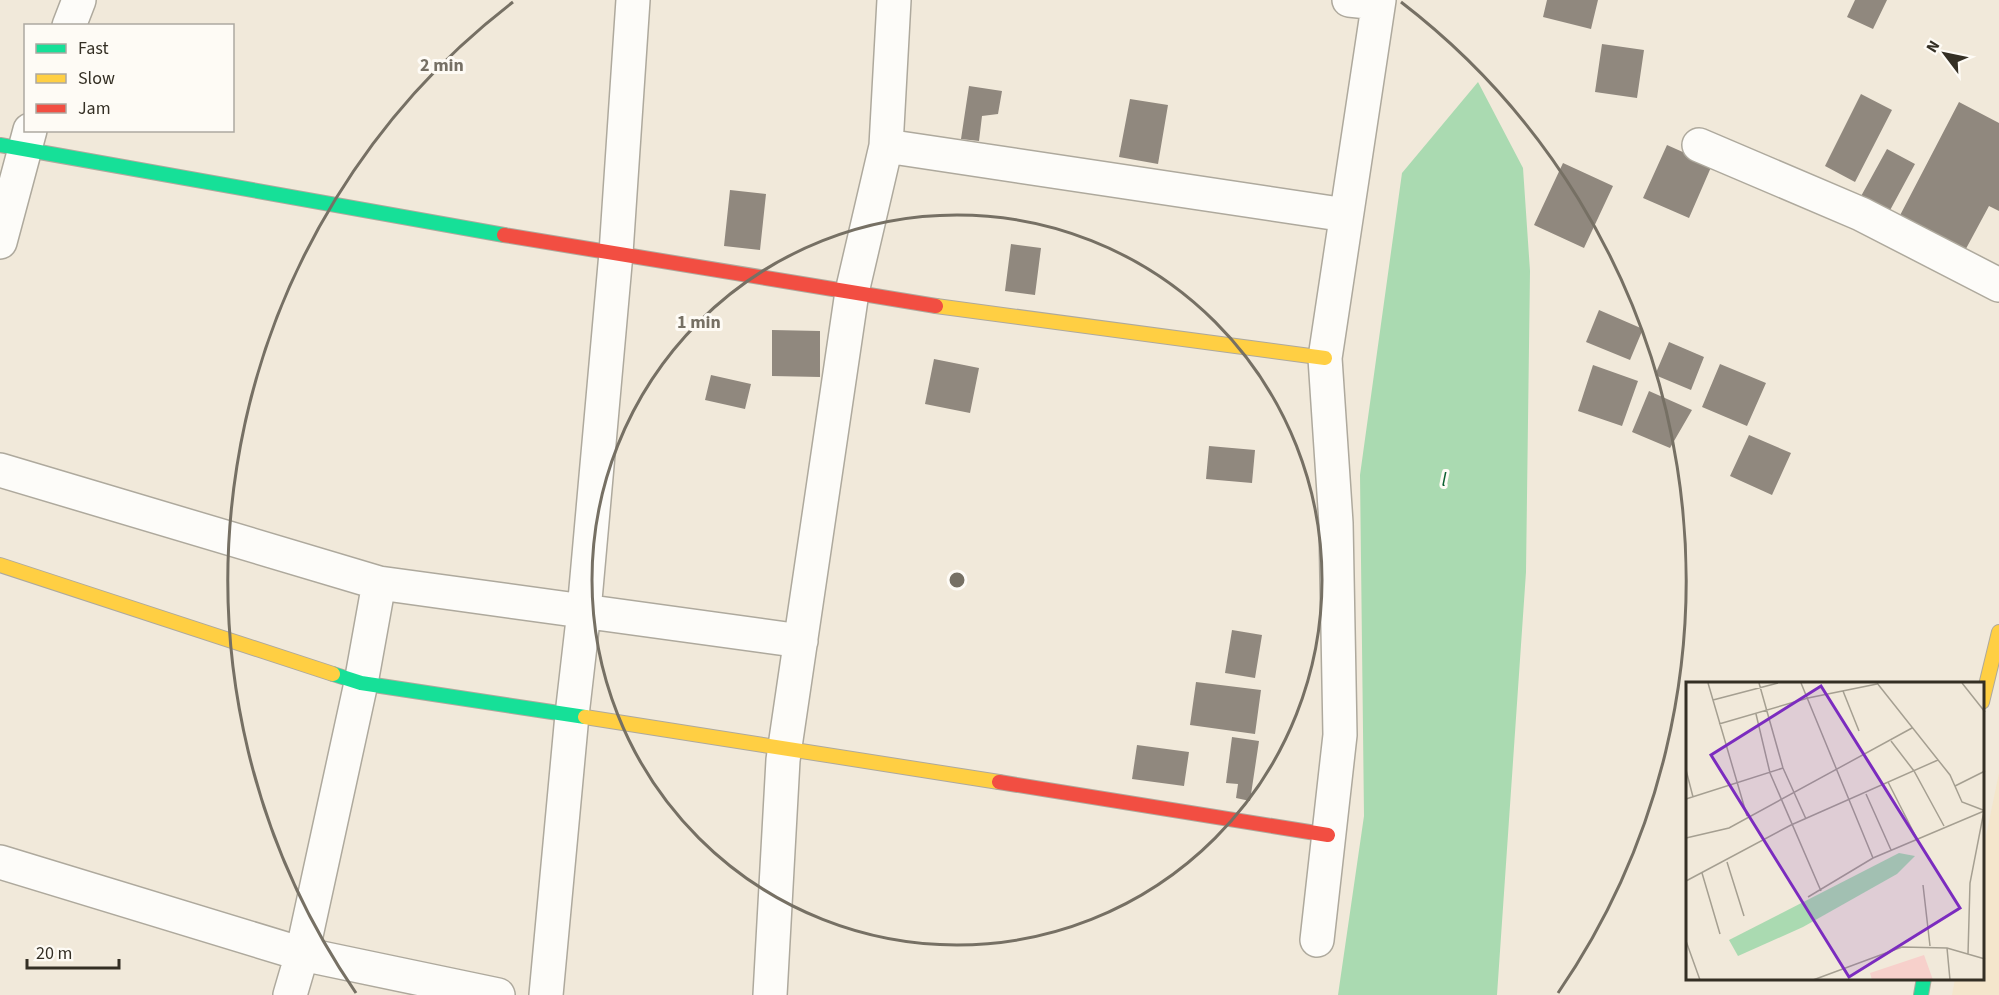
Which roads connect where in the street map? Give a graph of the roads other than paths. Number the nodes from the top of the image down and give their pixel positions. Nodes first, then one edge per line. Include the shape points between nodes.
1 (79, 0) edge
2 (633, 0) edge
3 (894, 0) edge
4 (1369, 1) edge
5 (70, 24) edge
6 (18, 142) edge
7 (1699, 145) dead end
8 (886, 146) junction
9 (1346, 215) junction
10 (0, 242) edge
11 (616, 254) junction
12 (1999, 285) edge
13 (852, 292) junction
14 (1325, 358) junction
15 (0, 470) edge
16 (0, 565) edge
17 (379, 584) junction
18 (585, 611) junction
19 (1999, 632) edge
20 (801, 641) junction
21 (361, 683) junction
22 (1984, 698) edge
23 (573, 715) junction
24 (785, 748) junction
25 (1328, 835) junction
26 (0, 862) edge
27 (1317, 940) dead end
28 (302, 954) junction
29 (1924, 980) edge
30 (290, 995) edge
31 (498, 995) edge
32 (546, 995) edge
33 (770, 995) edge
34 (1921, 995) edge

1 - 5 street
2 - 11 street
3 - 8 street
4 - 9 street
6 - 10 street
6 - 11 street
7 - 12 street via 1861,214
8 - 9 street
8 - 13 street
9 - 14 street
11 - 13 street
11 - 18 street
13 - 14 street via 979,313
13 - 20 street
14 - 25 street via 1336,522 1340,735
15 - 17 street
16 - 21 street
17 - 18 street
17 - 21 street
18 - 20 street
18 - 23 street
19 - 22 street
20 - 24 street
21 - 23 street
21 - 28 street
23 - 24 street
23 - 32 street
24 - 25 street
24 - 33 street
25 - 27 street
26 - 28 street
28 - 30 street
28 - 31 street
29 - 34 street

